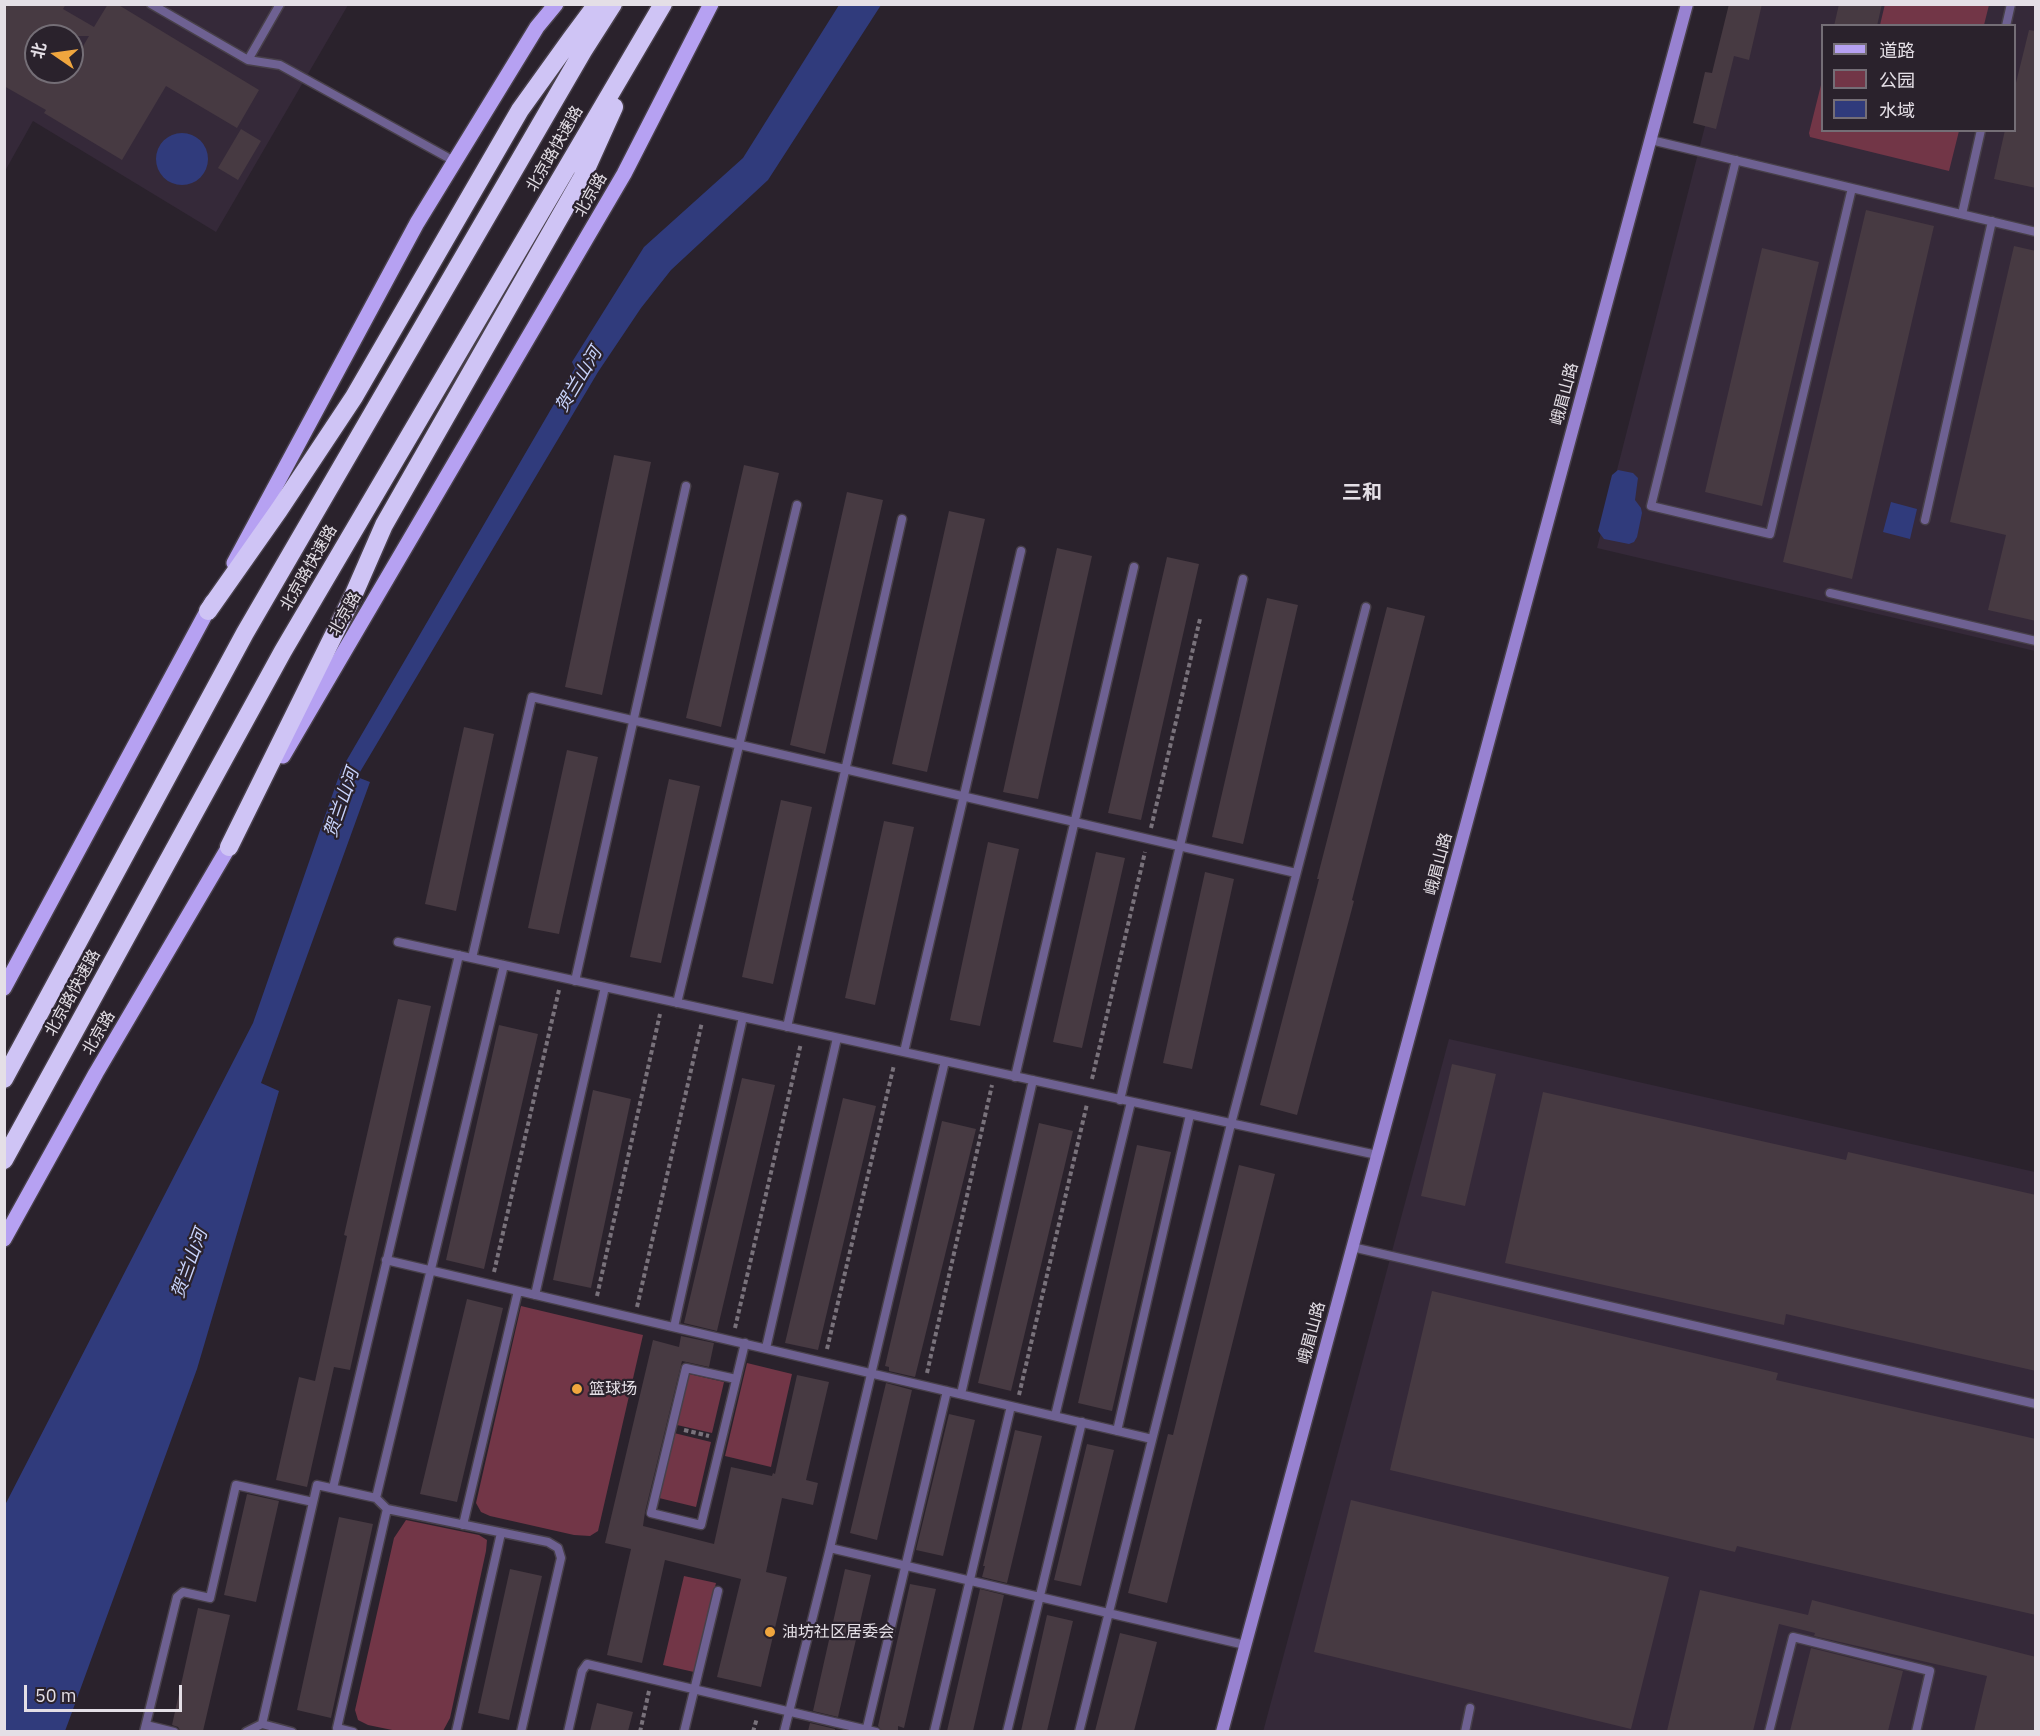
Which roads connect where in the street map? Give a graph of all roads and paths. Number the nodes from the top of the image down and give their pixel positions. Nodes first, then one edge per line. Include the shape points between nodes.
1 (151, 4) edge
2 (280, 4) edge
3 (556, 4) edge
4 (597, 4) edge
5 (613, 4) edge
6 (711, 4) edge
7 (1687, 4) edge
8 (2011, 4) edge
9 (658, 11) edge
10 (2006, 24) edge
11 (248, 60) junction
12 (1981, 132) edge
13 (1651, 140) junction
14 (1736, 160) junction
15 (454, 161) junction
16 (1852, 188) junction
17 (1962, 214) junction
18 (1992, 221) junction
19 (2036, 232) edge
20 (686, 486) dead end
21 (797, 505) dead end
22 (902, 519) dead end
23 (1925, 520) dead end
24 (1021, 550) dead end
25 (1134, 567) dead end
26 (1243, 579) dead end
27 (1830, 593) dead end
28 (1366, 607) dead end
29 (208, 611) junction
30 (1200, 619) dead end
31 (2036, 641) edge
32 (633, 721) junction
33 (739, 745) junction
34 (845, 770) junction
35 (964, 797) junction
36 (1075, 823) junction
37 (1148, 840) junction
38 (229, 847) junction
39 (1180, 847) junction
40 (1296, 873) junction
41 (398, 942) dead end
42 (459, 955) junction
43 (472, 958) junction
44 (504, 965) junction
45 (562, 978) junction
46 (575, 981) junction
47 (605, 987) junction
48 (4, 988) edge
49 (663, 1000) junction
50 (677, 1003) junction
51 (705, 1009) junction
52 (743, 1017) junction
53 (787, 1027) junction
54 (804, 1030) junction
55 (837, 1038) junction
56 (901, 1052) junction
57 (945, 1061) junction
58 (995, 1072) junction
59 (1015, 1077) junction
60 (4, 1079) edge
61 (1033, 1080) junction
62 (1089, 1093) junction
63 (1120, 1100) junction
64 (1131, 1102) junction
65 (1190, 1115) junction
66 (1231, 1124) junction
67 (1377, 1155) junction
68 (4, 1160) edge
69 (4, 1239) edge
70 (1352, 1247) junction
71 (386, 1260) junction
72 (431, 1270) junction
73 (491, 1285) junction
74 (518, 1291) junction
75 (535, 1295) junction
76 (594, 1308) junction
77 (634, 1318) junction
78 (674, 1327) junction
79 (732, 1340) junction
80 (745, 1343) junction
81 (765, 1348) junction
82 (825, 1362) junction
83 (871, 1373) junction
84 (736, 1379) junction
85 (924, 1385) junction
86 (947, 1391) junction
87 (961, 1394) junction
88 (2036, 1404) edge
89 (1014, 1406) junction
90 (1055, 1416) junction
91 (1082, 1422) junction
92 (671, 1427) junction
93 (1117, 1431) junction
94 (722, 1439) junction
95 (1152, 1439) junction
96 (333, 1488) junction
97 (376, 1498) junction
98 (313, 1502) junction
99 (387, 1509) junction
100 (463, 1525) junction
101 (501, 1533) junction
102 (830, 1548) junction
103 (907, 1566) junction
104 (970, 1581) junction
105 (718, 1591) dead end
106 (1040, 1598) junction
107 (1109, 1613) junction
108 (1245, 1645) junction
109 (652, 1679) junction
110 (694, 1689) junction
111 (1470, 1708) dead end
112 (789, 1712) junction
113 (262, 1724) junction
114 (145, 1728) edge
115 (336, 1730) edge
116 (174, 1731) edge
117 (246, 1731) edge
118 (292, 1731) edge
119 (353, 1731) edge
120 (456, 1731) edge
121 (521, 1731) edge
122 (568, 1731) edge
123 (640, 1731) edge
124 (684, 1731) edge
125 (784, 1731) edge
126 (870, 1731) edge
127 (934, 1731) edge
128 (1006, 1731) edge
129 (1079, 1731) edge
130 (1222, 1731) edge
131 (1465, 1731) edge
132 (1769, 1731) edge
133 (1916, 1731) edge

1 - 11 lane
2 - 11 lane
3 - 15 main road via 537,27
4 - 29 highway via 520,110 354,397
5 - 60 highway, 北京路快速路 via 245,633
6 - 38 main road, 北京路 via 624,174
7 - 13 street, 峨眉山路
8 - 10 lane
9 - 38 highway via 582,177 384,525
9 - 68 highway, 北京路快速路 via 283,651
11 - 15 lane via 280,65
12 - 17 lane
13 - 14 lane
13 - 67 street, 峨眉山路
14 - 16 lane
14 - 16 lane via 1651,507 1770,534
15 - 29 main road
16 - 17 lane
17 - 18 lane
18 - 19 lane
18 - 23 lane
20 - 32 lane
21 - 33 lane
22 - 34 lane
24 - 35 lane
25 - 36 lane
26 - 39 lane
27 - 31 lane
28 - 40 lane
29 - 48 main road
30 - 37 path
32 - 33 lane
32 - 43 lane via 532,698
32 - 46 lane
33 - 34 lane
33 - 50 lane
34 - 35 lane
34 - 53 lane
35 - 36 lane
35 - 56 lane
36 - 37 lane
36 - 59 lane
37 - 39 lane
37 - 62 path
38 - 69 main road, 北京路
39 - 40 lane
39 - 63 lane
40 - 66 lane
41 - 42 lane
42 - 43 lane
42 - 71 lane
43 - 44 lane
44 - 45 lane
44 - 72 lane
45 - 46 lane
45 - 73 path
46 - 47 lane
47 - 49 lane
47 - 75 lane
49 - 50 lane
49 - 76 path
50 - 51 lane
51 - 52 lane
51 - 77 path
52 - 53 lane
52 - 78 lane
53 - 54 lane
54 - 55 lane
54 - 79 path
55 - 56 lane
55 - 81 lane
56 - 57 lane
56 - 82 path
57 - 58 lane
57 - 83 lane
58 - 59 lane
58 - 85 path
59 - 61 lane
61 - 62 lane
61 - 87 lane
62 - 63 lane
62 - 89 path
63 - 64 lane
64 - 65 lane
64 - 90 lane
65 - 66 lane
65 - 93 lane
66 - 67 lane
66 - 95 lane
67 - 70 street, 峨眉山路
70 - 88 lane
70 - 108 street, 峨眉山路
71 - 72 lane
71 - 96 lane
72 - 73 lane
72 - 97 lane
73 - 74 lane
74 - 75 lane
74 - 100 lane
75 - 76 lane
76 - 77 lane
77 - 78 lane
78 - 79 lane
79 - 80 lane
80 - 81 lane
80 - 84 lane
81 - 82 lane
82 - 83 lane
83 - 85 lane
83 - 102 lane
84 - 92 lane via 686,1368
84 - 94 lane
85 - 86 lane
86 - 87 lane
86 - 103 lane
87 - 89 lane
89 - 90 lane
89 - 104 lane
90 - 91 lane
91 - 93 lane
91 - 106 lane
92 - 94 path
92 - 94 lane via 651,1513 701,1525
93 - 95 lane
95 - 107 lane
96 - 97 lane
96 - 98 lane via 317,1485
97 - 99 lane
98 - 113 lane
98 - 114 lane via 236,1485 210,1598 183,1592 177,1597
99 - 100 lane
99 - 115 lane
100 - 101 lane
101 - 120 lane
101 - 121 lane via 548,1542 558,1548 561,1558
102 - 103 lane
102 - 112 lane
103 - 104 lane
103 - 126 lane
104 - 106 lane
104 - 127 lane
105 - 110 lane
106 - 107 lane
106 - 128 lane
107 - 108 lane
107 - 129 lane
108 - 130 street, 峨眉山路
109 - 110 lane
109 - 122 lane via 587,1664
109 - 123 path
110 - 112 lane
110 - 124 lane
111 - 131 lane
112 - 125 lane
112 - 126 lane
113 - 117 lane
113 - 118 lane
114 - 116 lane
115 - 119 lane
132 - 133 lane via 1793,1636 1930,1671

